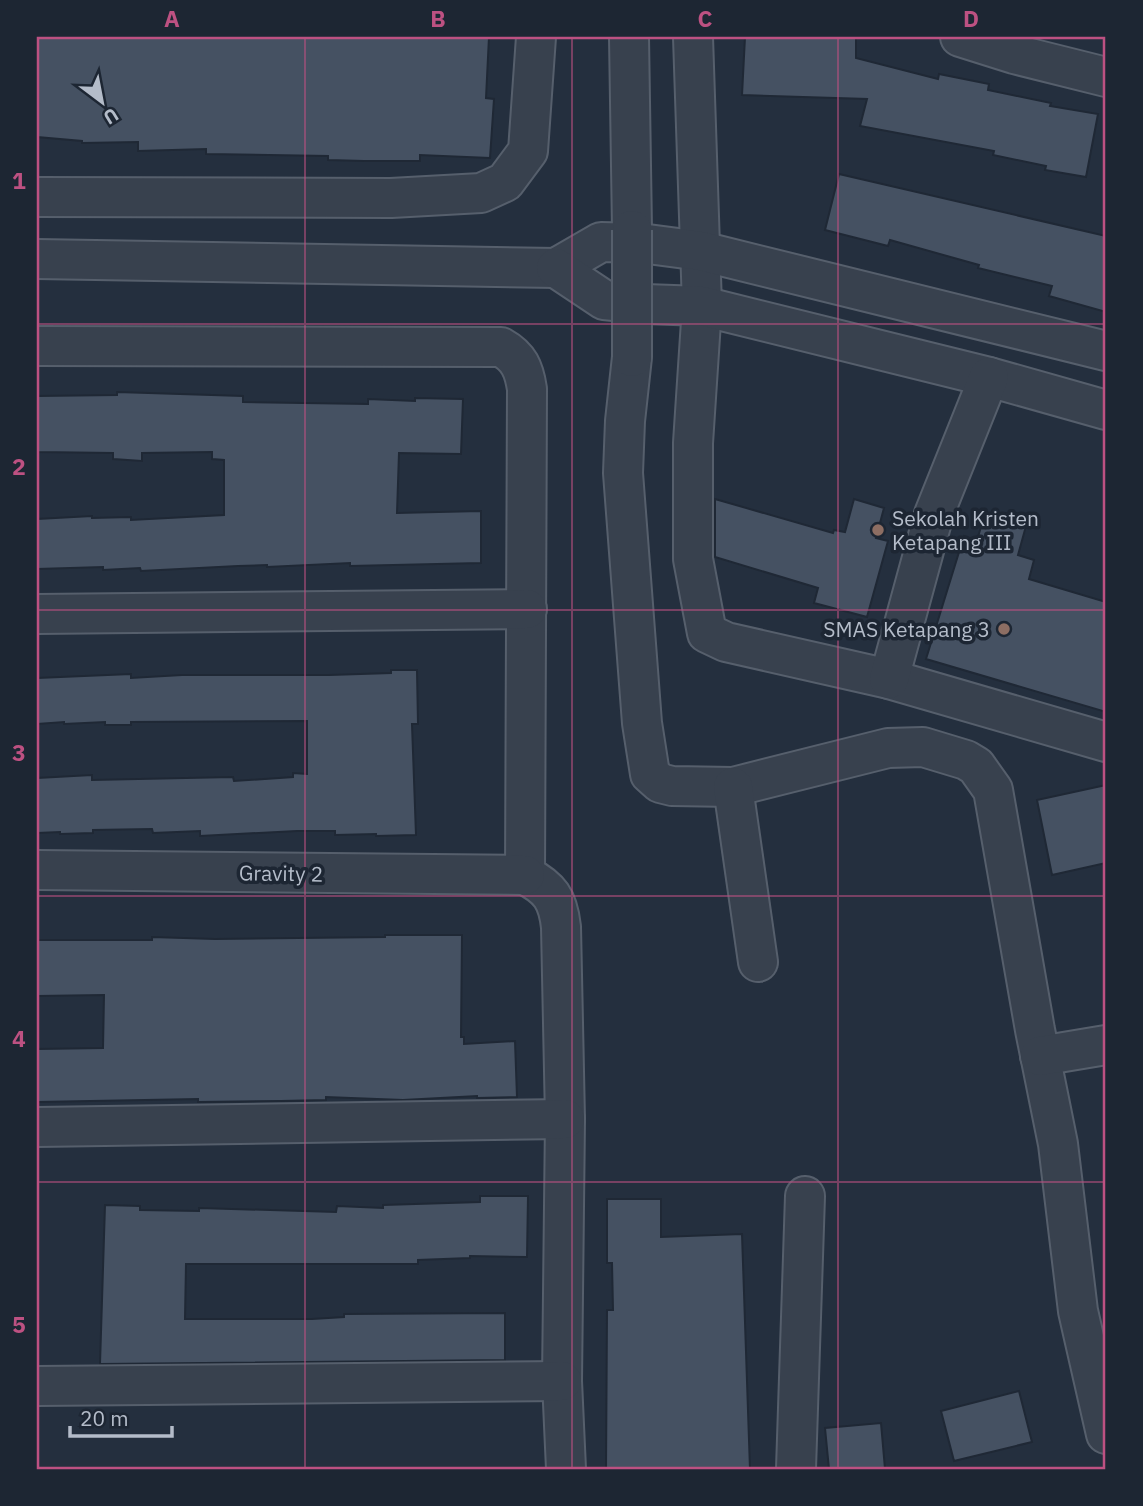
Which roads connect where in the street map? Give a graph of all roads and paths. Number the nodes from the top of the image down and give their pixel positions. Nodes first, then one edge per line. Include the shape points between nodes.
1 (536, 37) edge
2 (629, 37) edge
3 (693, 37) edge
4 (974, 39) edge
5 (1106, 77) edge
6 (37, 197) edge
7 (701, 251) junction
8 (37, 260) edge
9 (556, 268) junction
10 (702, 306) junction
11 (37, 345) edge
12 (1106, 351) edge
13 (989, 377) junction
14 (1106, 410) edge
15 (527, 609) junction
16 (37, 614) edge
17 (889, 679) junction
18 (1106, 742) edge
19 (733, 787) junction
20 (37, 870) edge
21 (525, 875) junction
22 (758, 962) dead end
23 (1106, 1045) edge
24 (1040, 1056) junction
25 (565, 1119) junction
26 (37, 1127) edge
27 (805, 1196) dead end
28 (1092, 1312) edge
29 (562, 1381) junction
30 (37, 1386) edge
31 (1106, 1434) edge
32 (566, 1469) edge
33 (796, 1469) edge

1 - 6 street via 528,151 505,182 481,193 391,198
2 - 19 street, bridge via 632,357 623,473 641,710 650,774 660,783
3 - 7 street
4 - 5 street
7 - 9 street via 601,242
7 - 10 street
7 - 12 street
8 - 9 street
9 - 10 street via 604,300
10 - 13 street
10 - 17 street via 692,443 693,559 707,633 726,642
11 - 15 street via 501,347 517,359 527,389
13 - 14 street
13 - 17 street via 934,514
15 - 16 street
15 - 21 street
17 - 18 street
19 - 22 street
19 - 24 street via 888,748 923,747 956,755 976,766 996,799
20 - 21 street, Gravity 2
21 - 25 street via 540,883 559,910
23 - 24 street
24 - 28 street
25 - 26 street
25 - 29 street
27 - 33 street
28 - 31 street
29 - 30 street
29 - 32 street

